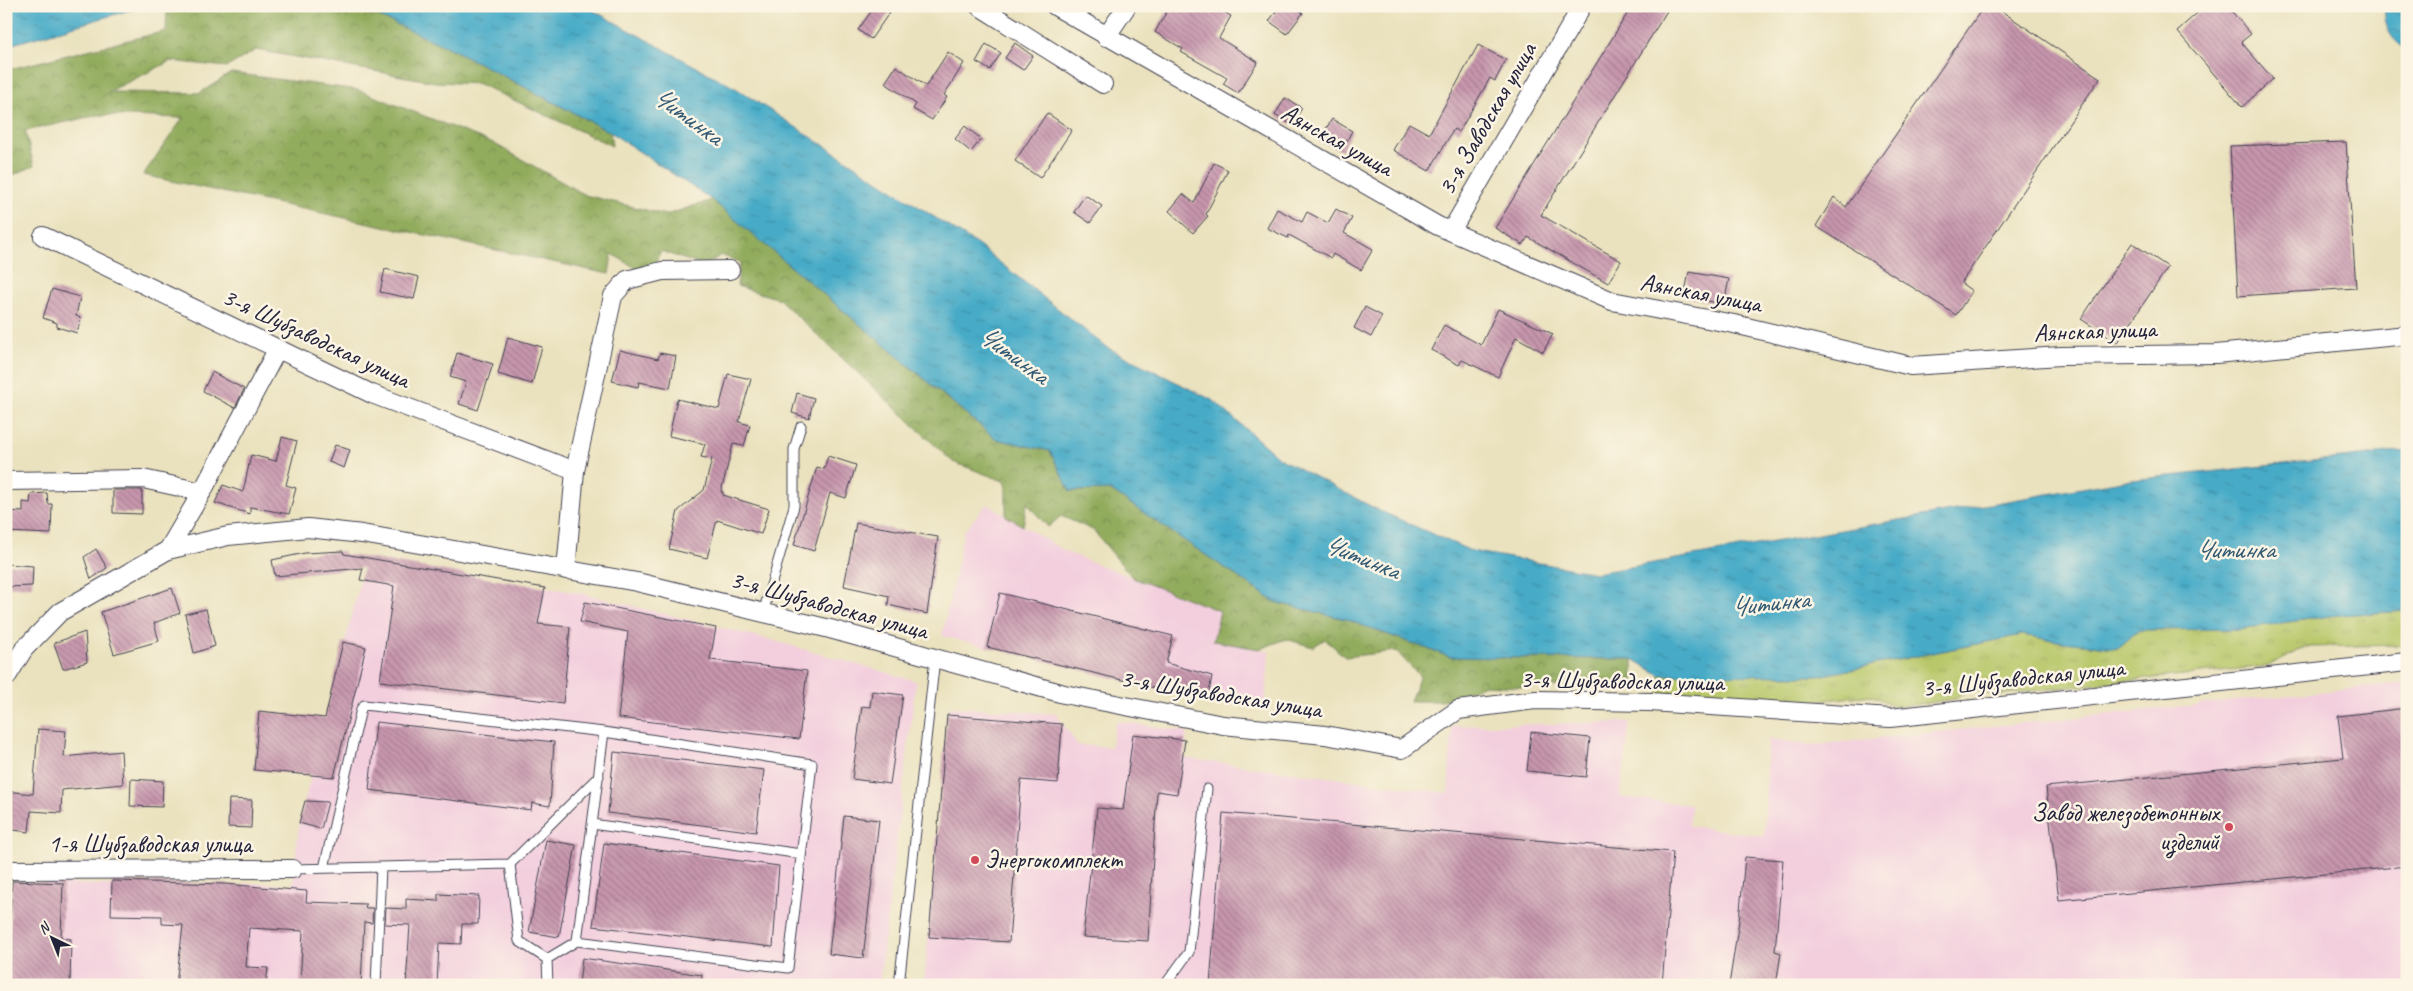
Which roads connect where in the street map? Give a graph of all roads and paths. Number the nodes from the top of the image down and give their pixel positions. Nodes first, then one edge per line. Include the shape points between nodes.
1 (979, 6) edge
2 (1055, 6) edge
3 (1127, 6) edge
4 (1582, 6) edge
5 (1106, 37) junction
6 (1103, 84) dead end
7 (1450, 231) junction
8 (43, 236) dead end
9 (730, 270) dead end
10 (2407, 335) edge
11 (277, 350) junction
12 (801, 426) dead end
13 (574, 471) junction
14 (6, 481) edge
15 (202, 492) junction
16 (168, 550) junction
17 (566, 570) junction
18 (763, 613) junction
19 (935, 658) junction
20 (2407, 662) edge
21 (6, 678) edge
22 (604, 732) junction
23 (599, 776) junction
24 (1207, 789) dead end
25 (592, 824) junction
26 (801, 854) junction
27 (510, 864) junction
28 (382, 866) junction
29 (293, 868) joint
30 (324, 868) junction
31 (6, 870) edge
32 (577, 941) junction
33 (547, 959) junction
34 (376, 985) edge
35 (548, 985) edge
36 (899, 985) edge
37 (1165, 985) edge

1 - 6 street
2 - 5 street, Аянская улица
3 - 5 street
4 - 7 street, 3-я Заводская улица
5 - 7 street, Аянская улица
7 - 10 street, Аянская улица via 1612,301 1734,324 1911,366 2061,356 2216,354
8 - 11 street, 3-я Шубзаводская улица
9 - 13 street via 662,271 627,280 613,296
11 - 13 street, 3-я Шубзаводская улица via 372,394
11 - 15 street
12 - 18 lane via 794,450 794,506
13 - 17 street
14 - 15 street via 143,480
15 - 16 street
16 - 17 street, 3-я Шубзаводская улица via 228,536 308,528 362,534
16 - 21 street via 60,612 24,649
17 - 18 street, 3-я Шубзаводская улица via 637,582
18 - 19 street, 3-я Шубзаводская улица
19 - 20 street, 3-я Шубзаводская улица via 1064,694 1223,725 1325,736 1402,749 1458,710 1535,700 1650,702 1890,718
19 - 36 lane
22 - 23 lane
22 - 26 lane via 812,764
22 - 30 lane via 364,705
23 - 25 lane
23 - 27 lane
24 - 37 lane via 1189,952
25 - 26 lane
25 - 32 lane
26 - 32 lane via 788,968
27 - 28 lane
27 - 33 lane via 518,941
28 - 30 lane
28 - 34 lane
29 - 30 lane
29 - 31 street, 1-я Шубзаводская улица
32 - 33 lane
33 - 35 lane

